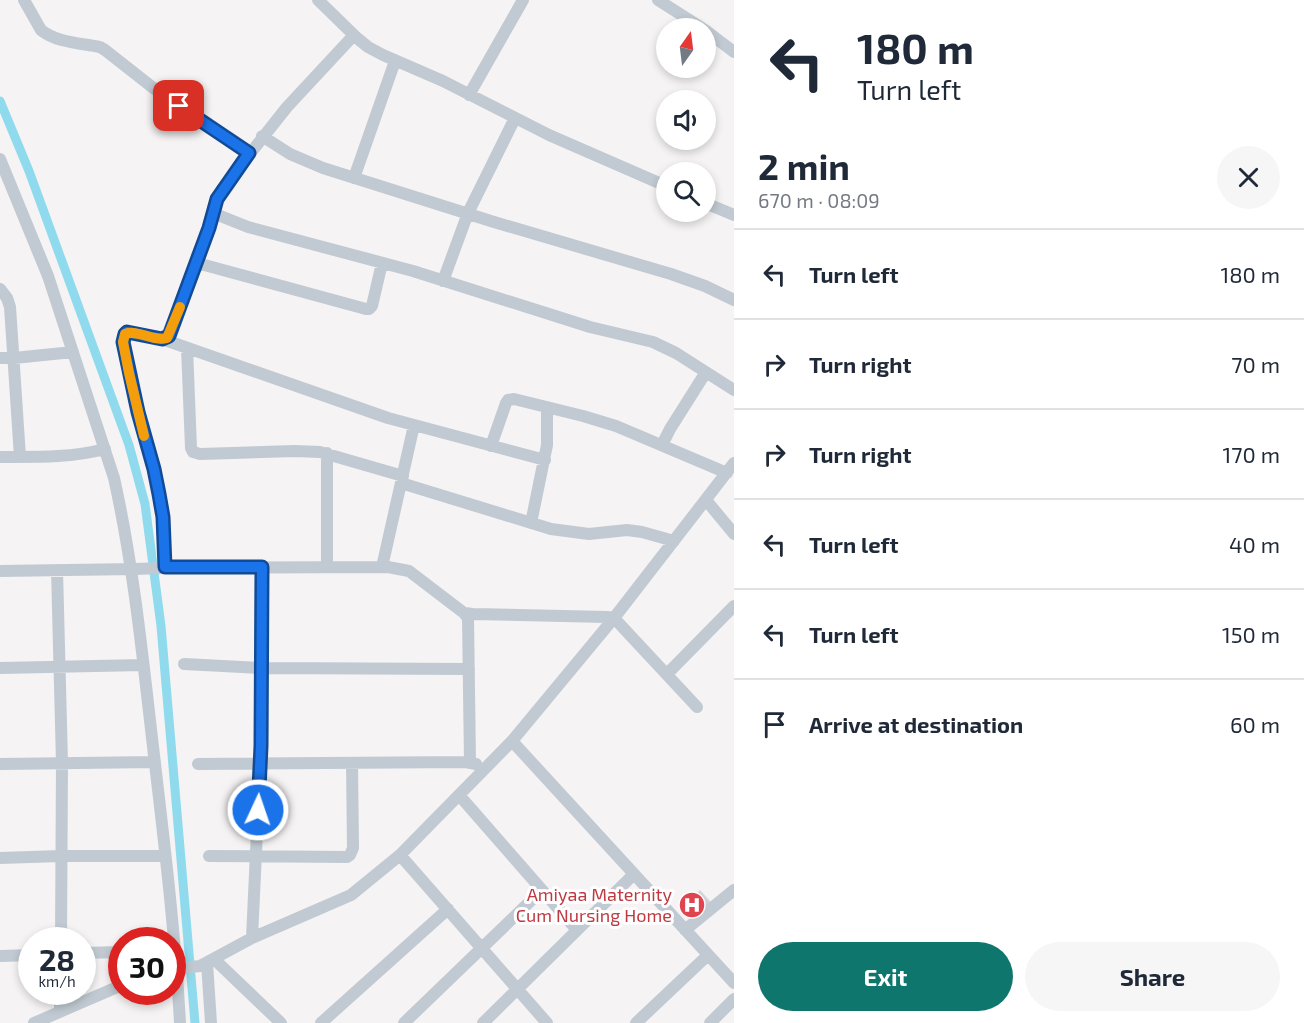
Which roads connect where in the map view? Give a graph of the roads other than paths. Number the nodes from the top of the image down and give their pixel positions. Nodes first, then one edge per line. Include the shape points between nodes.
1 (24, 0) edge
2 (318, 0) edge
3 (523, 0) edge
4 (658, 0) edge
5 (687, 18) edge
6 (354, 35) junction
7 (716, 38) edge
8 (734, 52) edge
9 (395, 61) junction
10 (469, 95) junction
11 (515, 118) junction
12 (262, 136) junction
13 (249, 153) junction
14 (0, 159) edge
15 (4, 176) edge
16 (354, 178) junction
17 (656, 182) edge
18 (716, 207) edge
19 (213, 213) junction
20 (468, 213) junction
21 (733, 214) edge
22 (196, 263) junction
23 (382, 263) junction
24 (442, 281) junction
25 (0, 289) edge
26 (734, 300) edge
27 (162, 339) junction
28 (188, 348) junction
29 (73, 352) junction
30 (0, 358) edge
31 (14, 358) junction
32 (706, 372) junction
33 (734, 390) edge
34 (547, 408) junction
35 (414, 425) junction
36 (662, 445) junction
37 (492, 446) junction
38 (105, 449) junction
39 (327, 453) junction
40 (0, 457) edge
41 (20, 457) junction
42 (545, 460) junction
43 (730, 468) edge
44 (402, 480) junction
45 (706, 500) junction
46 (531, 523) junction
47 (734, 534) edge
48 (674, 541) junction
49 (262, 567) junction
50 (327, 567) junction
51 (382, 567) junction
52 (164, 568) junction
53 (133, 569) junction
54 (57, 570) junction
55 (0, 571) edge
56 (734, 606) edge
57 (464, 612) junction
58 (614, 618) junction
59 (184, 664) dead end
60 (143, 665) junction
61 (59, 667) junction
62 (0, 668) edge
63 (262, 668) junction
64 (469, 669) junction
65 (667, 674) junction
66 (697, 707) dead end
67 (512, 741) junction
68 (154, 762) junction
69 (470, 762) junction
70 (62, 763) junction
71 (352, 763) junction
72 (0, 764) edge
73 (198, 764) dead end
74 (260, 764) junction
75 (485, 769) junction
76 (459, 795) junction
77 (256, 855) junction
78 (400, 855) junction
79 (61, 856) junction
80 (165, 856) junction
81 (209, 856) dead end
82 (0, 858) edge
83 (634, 874) junction
84 (542, 890) junction
85 (734, 890) edge
86 (448, 909) junction
87 (61, 927) edge
88 (173, 927) edge
89 (577, 930) junction
90 (685, 930) junction
91 (252, 938) junction
92 (482, 948) junction
93 (18, 955) edge
94 (708, 955) junction
95 (0, 956) edge
96 (207, 963) junction
97 (186, 967) edge
98 (734, 983) edge
99 (518, 989) junction
100 (108, 991) edge
101 (734, 999) edge
102 (60, 1005) edge
103 (179, 1005) edge
104 (60, 1012) junction
105 (34, 1023) edge
106 (180, 1023) edge
107 (211, 1023) edge
108 (281, 1023) edge
109 (321, 1023) edge
110 (404, 1023) edge
111 (483, 1023) edge
112 (547, 1023) edge
113 (636, 1023) edge
114 (710, 1023) edge

1 - 13 street via 45,34 100,47
2 - 6 street
3 - 10 street
4 - 5 street
6 - 9 street
6 - 12 street
7 - 8 street
9 - 10 street
9 - 16 street
10 - 11 street
11 - 17 street
11 - 20 street
12 - 13 street
12 - 16 street via 290,154
13 - 19 street via 222,189
14 - 15 street
15 - 29 street via 48,276
16 - 20 street
18 - 21 street
19 - 22 street
19 - 23 street via 248,227
20 - 24 street
20 - 26 street via 671,274
22 - 23 street via 369,309
22 - 27 street via 170,333
23 - 24 street
24 - 32 street via 590,327 653,342
25 - 31 street via 10,307
27 - 28 street
27 - 52 street via 127,332 123,342 159,494
28 - 35 street
28 - 39 street via 193,452
29 - 31 street
29 - 38 street
30 - 31 street
31 - 41 street
32 - 33 street
32 - 36 street
34 - 36 street via 616,426
34 - 37 street via 508,400
34 - 42 street
35 - 37 street
35 - 44 street
36 - 43 street
37 - 42 street
38 - 41 street via 60,457
38 - 53 street
39 - 44 street
39 - 50 street
40 - 41 street
42 - 46 street
43 - 45 street
44 - 46 street
44 - 51 street
45 - 47 street
45 - 48 street
46 - 48 street via 578,533 627,530
48 - 58 street
49 - 50 street
49 - 52 street
49 - 63 street
50 - 51 street
51 - 57 street via 409,571
52 - 53 street
53 - 54 street
53 - 60 street
54 - 55 street
54 - 61 street
56 - 65 street
57 - 58 street
57 - 64 street via 469,624
58 - 65 street
58 - 67 street
59 - 63 street
60 - 61 street
60 - 68 street
61 - 62 street
61 - 70 street
63 - 64 street
63 - 74 street
64 - 69 street
65 - 66 street
67 - 75 street
67 - 83 street
68 - 70 street
68 - 80 street
69 - 71 street
69 - 75 street
70 - 72 street
70 - 79 street
71 - 74 street
71 - 77 street via 350,855
73 - 74 street
74 - 77 street
75 - 76 street
76 - 78 street
76 - 84 street
77 - 81 street
77 - 91 street
78 - 86 street
78 - 91 street via 351,895
79 - 80 street
79 - 82 street
79 - 87 street
80 - 88 street
83 - 89 street
83 - 90 street
84 - 89 street
84 - 92 street
85 - 90 street
86 - 92 street
86 - 109 street
89 - 99 street
90 - 94 street
91 - 96 street
92 - 99 street
92 - 110 street
93 - 95 street
94 - 98 street
94 - 113 street
96 - 97 street
96 - 107 street
96 - 108 street
99 - 111 street
99 - 112 street
100 - 104 street
101 - 114 street
102 - 104 street
103 - 106 street
104 - 105 street

